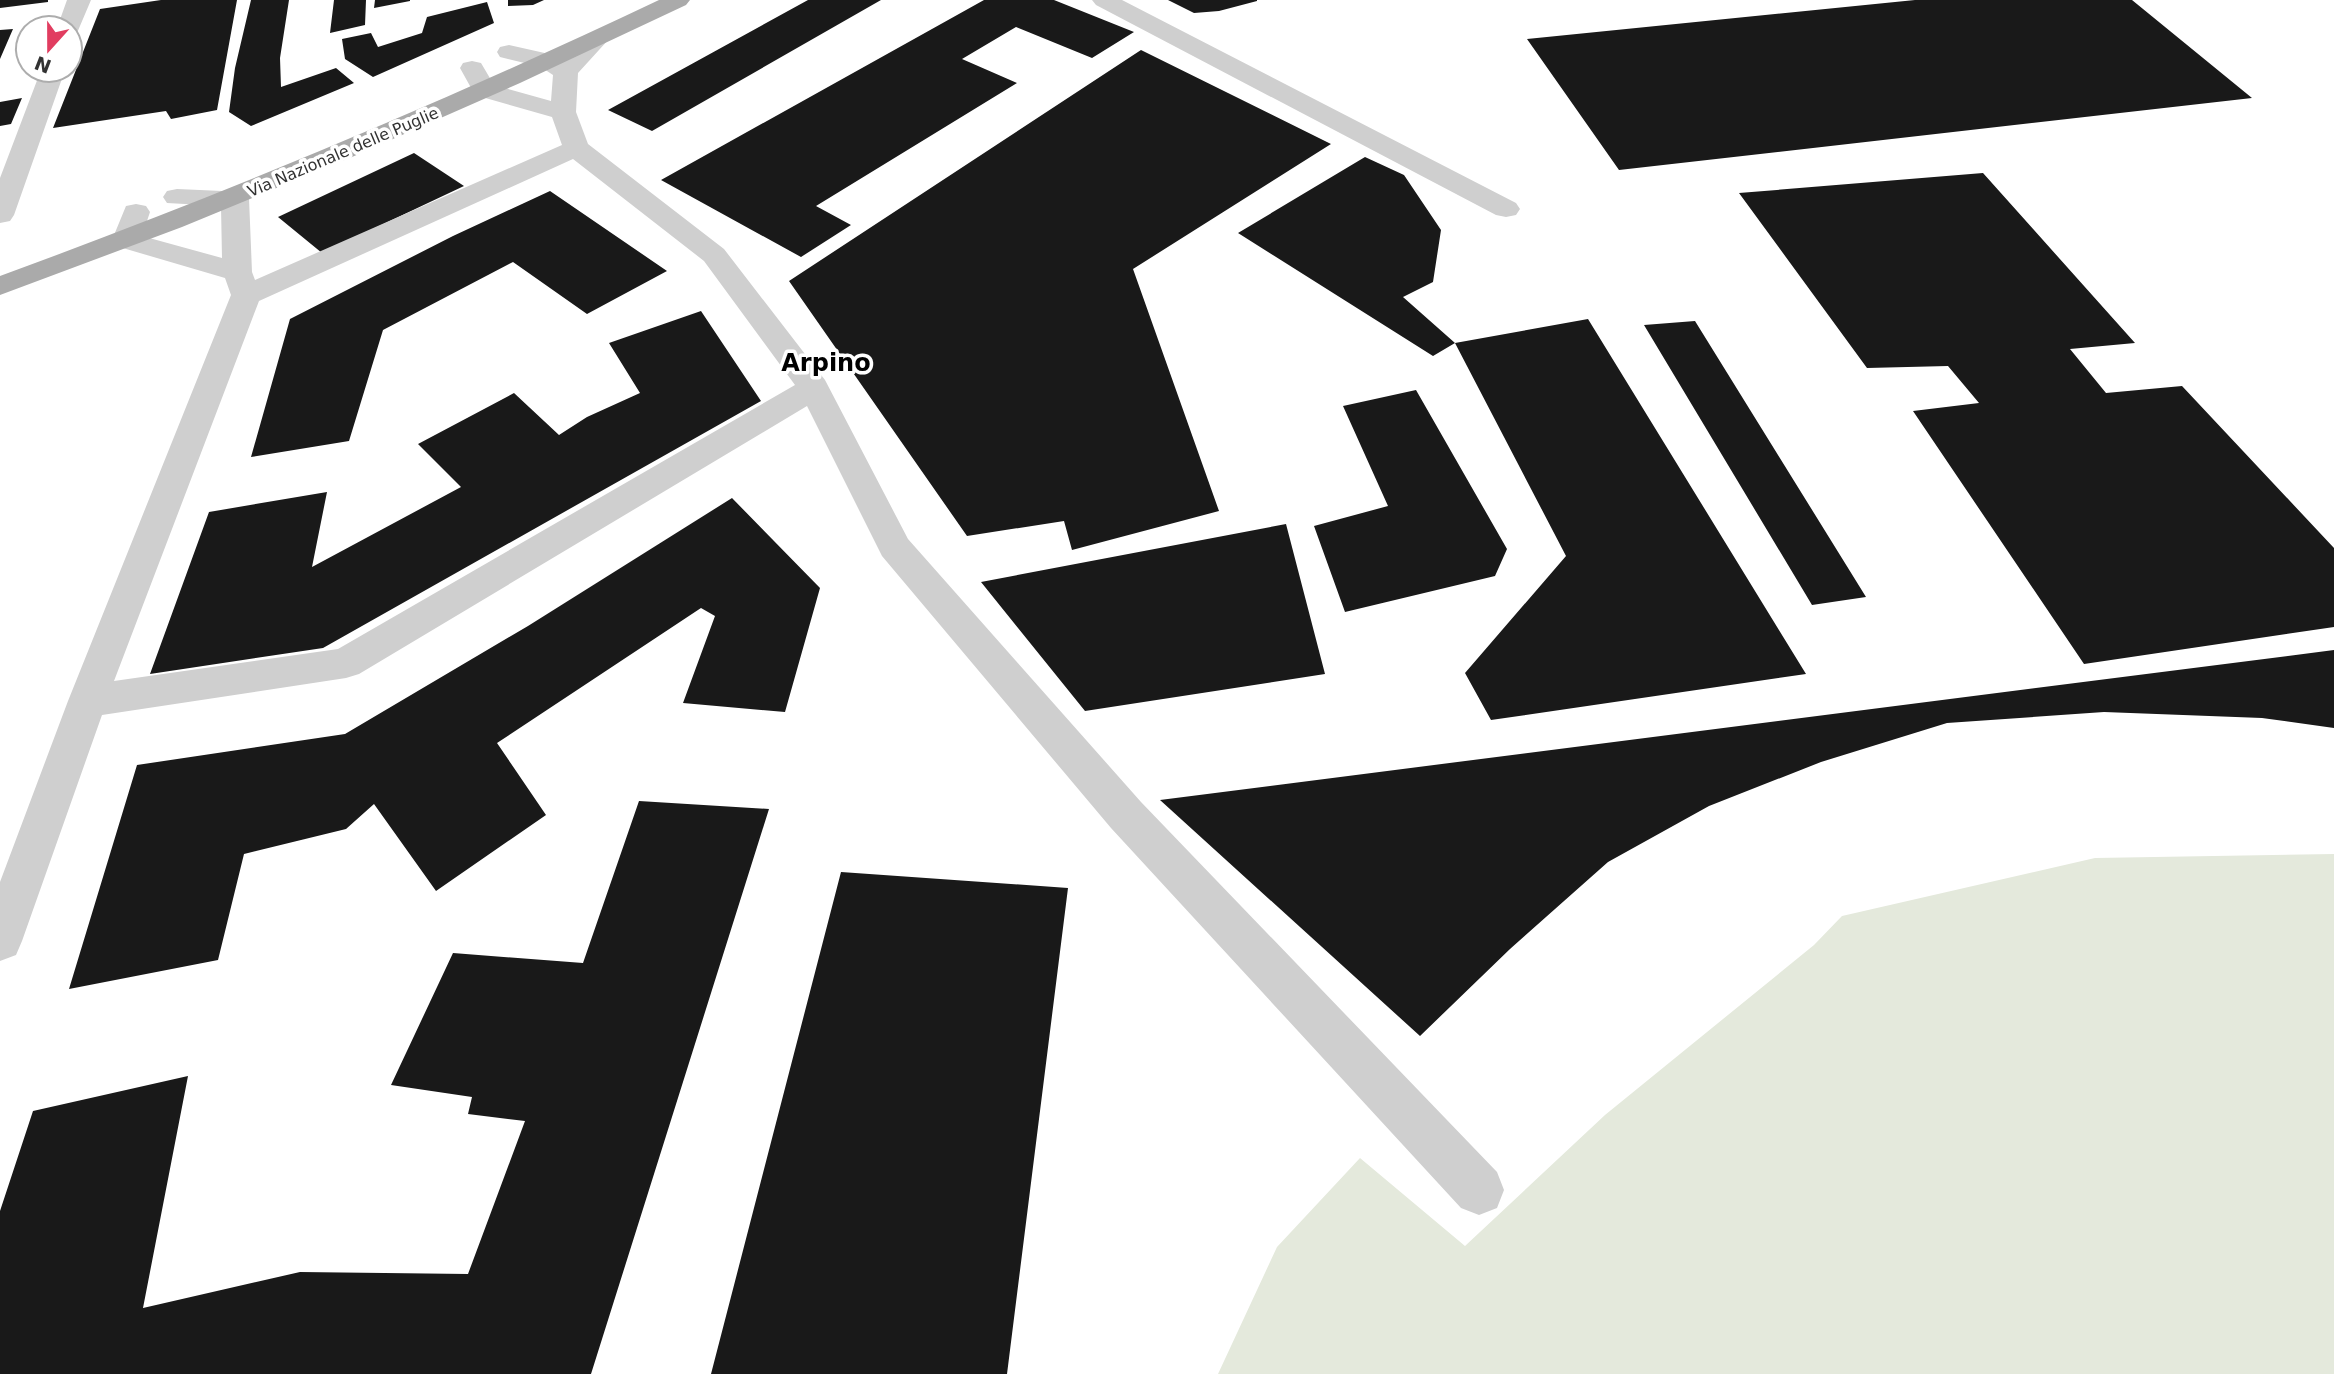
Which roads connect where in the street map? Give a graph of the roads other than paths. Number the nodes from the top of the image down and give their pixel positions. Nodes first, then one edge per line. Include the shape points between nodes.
1 (626, 0) edge
2 (678, 0) edge
3 (1104, 0) edge
4 (509, 52) junction
5 (557, 66) junction
6 (478, 79) junction
7 (48, 84) edge
8 (564, 112) junction
9 (576, 148) junction
10 (177, 197) junction
11 (235, 198) junction
12 (1506, 209) dead end
13 (136, 212) junction
14 (0, 215) edge
15 (126, 240) junction
16 (0, 262) edge
17 (241, 283) junction
18 (0, 286) edge
19 (814, 388) junction
20 (87, 701) junction
21 (0, 941) edge
22 (1479, 1190) dead end

1 - 4 main road, Via Nazionale delle Puglie
2 - 5 main road, Via Nazionale delle Puglie via 597,39
3 - 12 street
4 - 5 street
4 - 6 main road, Via Nazionale delle Puglie
5 - 6 main road, Via Nazionale delle Puglie
5 - 8 street
6 - 8 street
6 - 10 main road, Via Nazionale delle Puglie
6 - 11 main road, Via Nazionale delle Puglie
7 - 14 street
8 - 9 street
9 - 17 street
9 - 19 street via 714,255
10 - 11 street
10 - 13 main road, Via Nazionale delle Puglie
11 - 15 main road, Via Nazionale delle Puglie
11 - 17 street
13 - 15 street
13 - 16 main road, Via Nazionale delle Puglie
15 - 17 street
15 - 18 main road, Via Nazionale delle Puglie
17 - 20 street
19 - 20 street via 346,663
19 - 22 street via 895,547 1126,815
20 - 21 street

